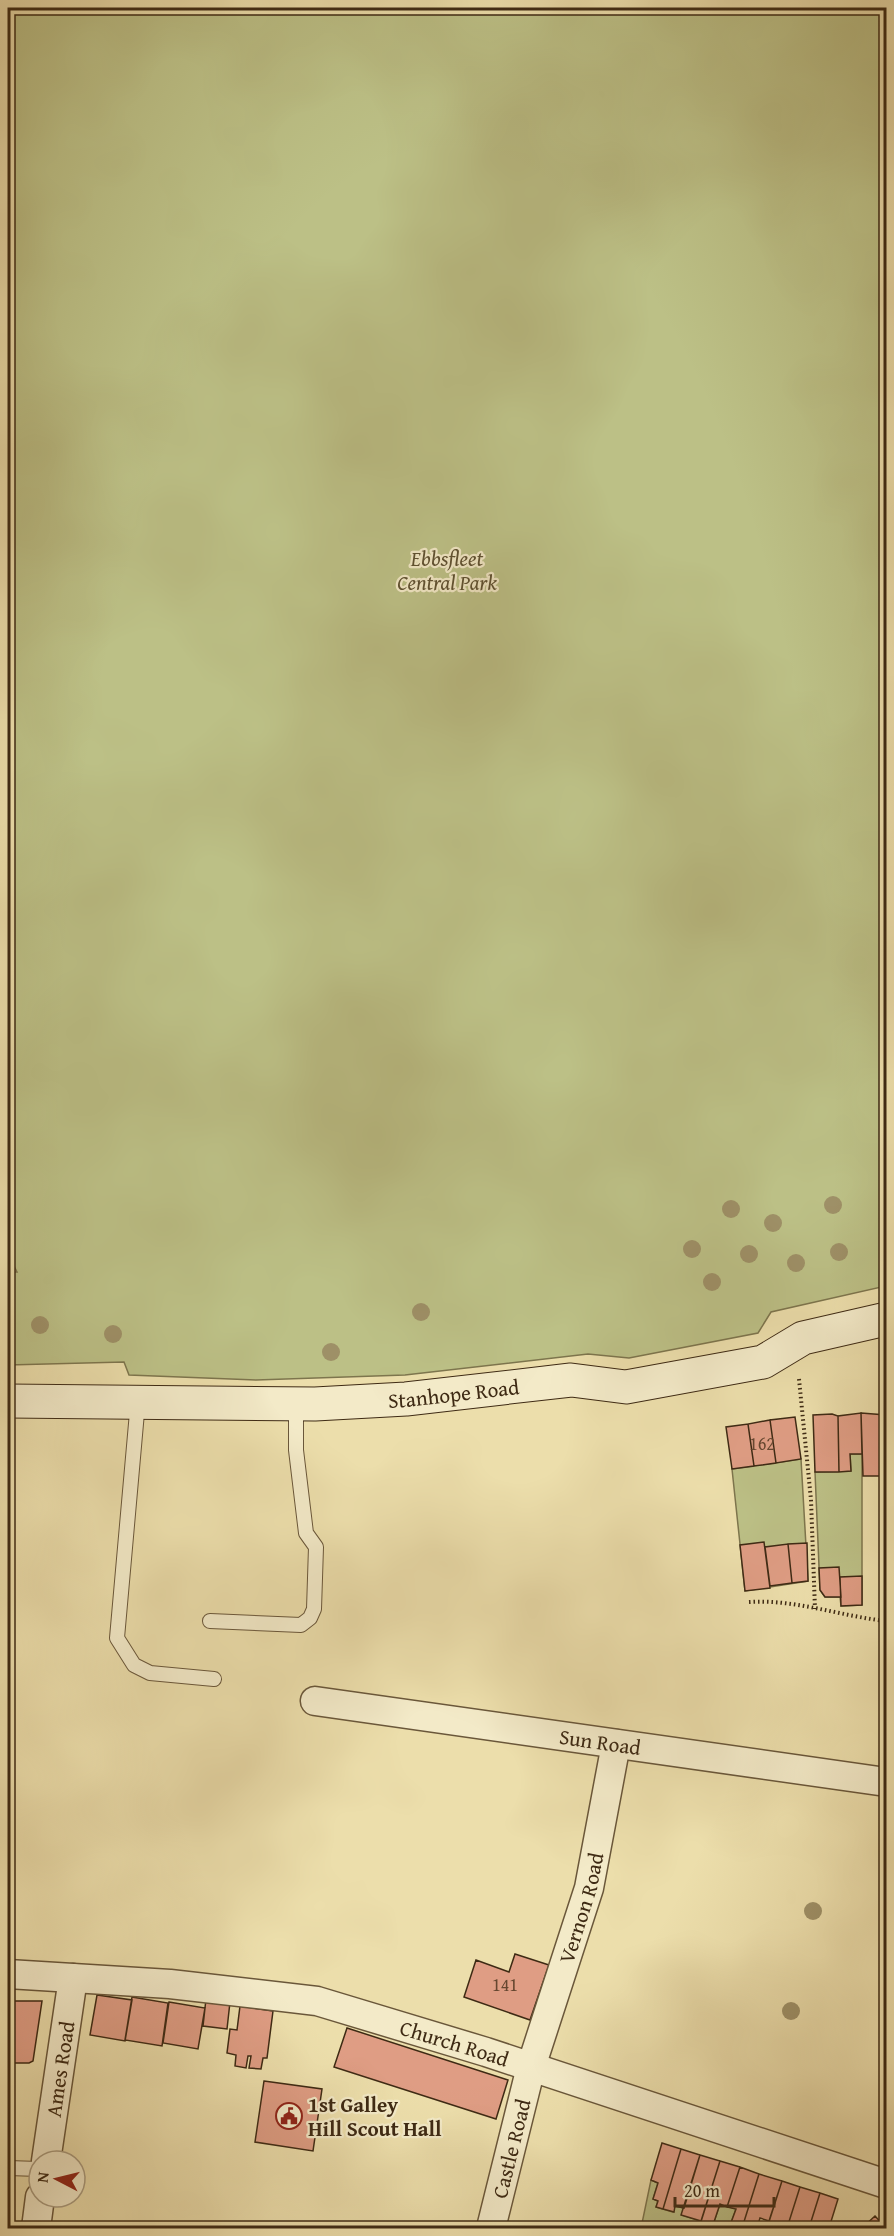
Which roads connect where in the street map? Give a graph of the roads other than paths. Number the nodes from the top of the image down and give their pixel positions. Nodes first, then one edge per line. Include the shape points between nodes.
1 (886, 1319) edge
2 (8, 1401) edge
3 (138, 1401) junction
4 (296, 1404) junction
5 (210, 1621) dead end
6 (214, 1679) dead end
7 (315, 1701) dead end
8 (616, 1744) junction
9 (886, 1782) edge
10 (8, 1974) edge
11 (73, 1978) junction
12 (531, 2067) junction
13 (47, 2149) edge
14 (8, 2168) edge
15 (27, 2169) edge
16 (886, 2184) edge
17 (38, 2209) edge
18 (36, 2229) edge
19 (491, 2229) edge

1 - 4 main road, Stanhope Road via 803,1338 763,1362 626,1387 571,1380 406,1399
2 - 3 main road, Stanhope Road
3 - 4 main road, Stanhope Road
3 - 6 lane via 117,1638 134,1665 150,1673
4 - 5 lane via 296,1450 306,1533 316,1547 314,1609 301,1625
7 - 8 street, Sun Road
8 - 9 street, Sun Road
8 - 12 street, Vernon Road via 589,1888
10 - 11 street, Church Road
11 - 12 street, Church Road via 306,1998
11 - 13 street, Ames Road
12 - 16 street, Church Road
12 - 19 street, Castle Road
14 - 15 lane
17 - 18 street

